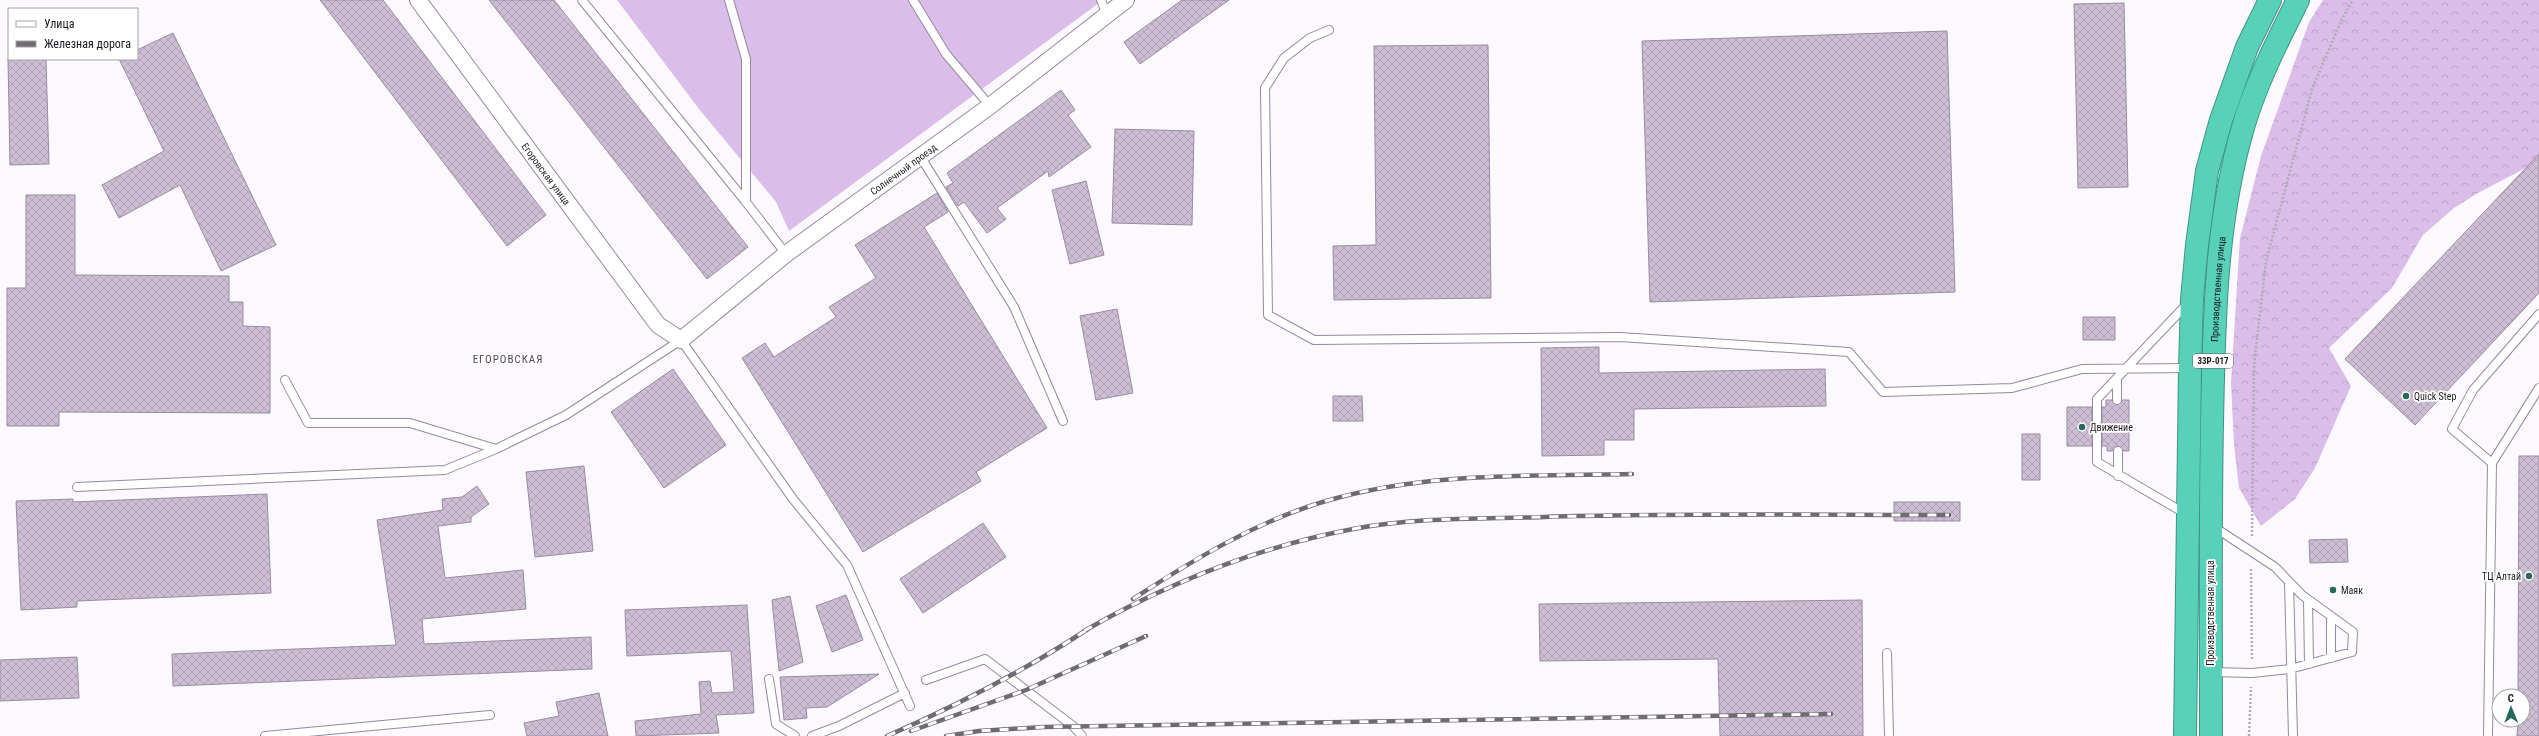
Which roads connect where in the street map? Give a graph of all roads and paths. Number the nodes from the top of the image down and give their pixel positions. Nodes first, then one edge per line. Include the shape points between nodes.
1 (418, 0) edge
2 (582, 0) edge
3 (729, 0) edge
4 (913, 0) edge
5 (1126, 0) edge
6 (2270, 0) edge
7 (2298, 0) edge
8 (2353, 0) edge
9 (1104, 7) edge
10 (1329, 30) dead end
11 (990, 106) junction
12 (920, 156) junction
13 (746, 202) junction
14 (786, 254) junction
15 (2192, 299) junction
16 (2539, 314) edge
17 (681, 340) junction
18 (2190, 368) junction
19 (2125, 369) junction
20 (2117, 378) junction
21 (285, 380) dead end
22 (2539, 388) edge
23 (2117, 400) dead end
24 (1063, 421) dead end
25 (2097, 421) dead end
26 (2097, 434) dead end
27 (496, 449) junction
28 (2118, 451) dead end
29 (2492, 463) junction
30 (2118, 476) junction
31 (77, 487) dead end
32 (2186, 514) junction
33 (2210, 525) junction
34 (2251, 552) junction
35 (2289, 582) junction
36 (2308, 600) junction
37 (2331, 616) junction
38 (1887, 653) dead end
39 (2331, 658) junction
40 (2309, 664) junction
41 (2290, 669) junction
42 (2210, 672) junction
43 (2252, 673) junction
44 (769, 679) dead end
45 (926, 680) dead end
46 (905, 693) junction
47 (910, 706) dead end
48 (490, 715) dead end
49 (2185, 727) edge
50 (2211, 727) edge
51 (265, 736) edge
52 (795, 736) edge
53 (812, 736) edge
54 (1082, 736) edge
55 (1889, 736) edge
56 (2249, 736) edge
57 (2293, 736) edge
58 (2488, 736) edge

1 - 17 street, Егоровская улица via 658,326
2 - 13 lane
3 - 13 lane via 746,59
4 - 11 lane via 946,54
5 - 9 street, Солнечный проезд
6 - 15 highway, 33Р-017 via 2239,68 2207,171
7 - 33 highway, Производственная улица / 33Р-017 via 2270,56 2244,123 2231,178 2221,240 2216,298
8 - 34 path via 2342,19 2312,89 2266,261 2254,365
9 - 11 street, Солнечный проезд
10 - 19 lane via 1310,38 1284,58 1265,88 1268,315 1314,340 1620,338 1849,352 1883,392 2012,388 2082,369
11 - 12 street, Солнечный проезд
12 - 14 street, Солнечный проезд
12 - 24 lane via 1014,307
13 - 14 lane
14 - 17 street, Солнечный проезд
15 - 18 highway, 33Р-017
15 - 19 lane
16 - 29 lane via 2473,390 2452,429
17 - 27 lane via 566,415
17 - 46 lane via 793,499 847,565
18 - 19 lane
18 - 32 highway, 33Р-017
19 - 20 lane
20 - 23 lane
20 - 25 lane via 2097,399
21 - 27 lane via 308,423 410,423
22 - 29 lane
26 - 30 lane via 2097,462
27 - 31 lane via 445,470
28 - 30 lane
29 - 58 lane
30 - 32 lane
32 - 49 highway, 33Р-017
33 - 34 lane
33 - 42 highway, Производственная улица / 33Р-017
34 - 35 lane via 2275,567
34 - 43 path
35 - 36 lane
35 - 41 lane
36 - 37 lane
36 - 40 lane
37 - 39 lane
37 - 39 lane via 2352,632 2352,652
38 - 55 lane
39 - 40 lane
40 - 41 lane
41 - 43 lane
41 - 57 lane
42 - 43 lane
42 - 50 highway, Производственная улица / 33Р-017
43 - 56 path
44 - 52 lane via 776,724
45 - 54 lane via 985,659 1073,726
46 - 47 lane
46 - 53 lane via 839,726
48 - 51 lane
49 - 50 highway

